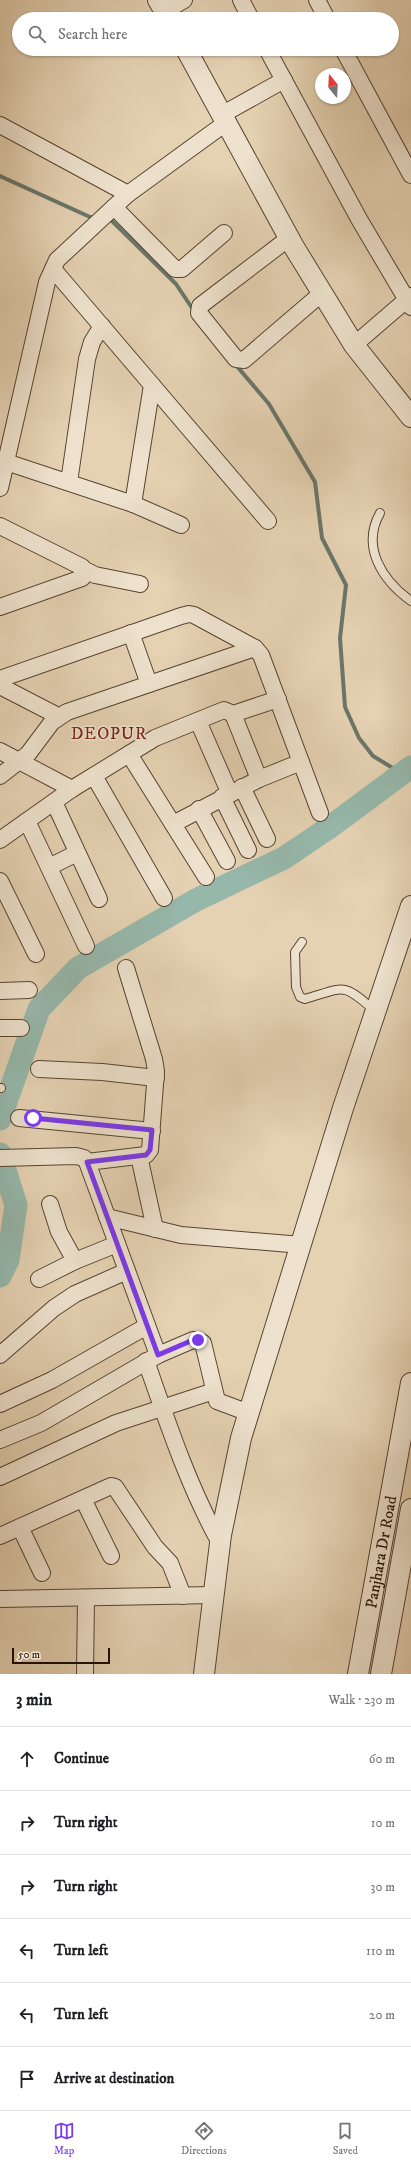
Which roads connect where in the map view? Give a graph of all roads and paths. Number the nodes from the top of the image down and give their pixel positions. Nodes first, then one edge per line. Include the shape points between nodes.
1 (184, 0) edge
2 (241, 0) edge
3 (317, 0) edge
4 (164, 10) edge
5 (247, 12) edge
6 (323, 12) edge
7 (190, 56) edge
8 (271, 56) edge
9 (347, 56) edge
10 (284, 80) junction
11 (225, 118) junction
12 (0, 125) edge
13 (411, 175) edge
14 (128, 194) junction
15 (105, 216) junction
16 (224, 233) dead end
17 (289, 238) junction
18 (53, 269) junction
19 (322, 293) junction
20 (409, 301) edge
21 (102, 326) junction
22 (354, 346) junction
23 (152, 385) junction
24 (411, 417) edge
25 (6, 462) junction
26 (68, 482) junction
27 (0, 488) edge
28 (133, 504) junction
29 (380, 513) dead end
30 (268, 521) dead end
31 (181, 525) dead end
32 (0, 526) edge
33 (85, 570) junction
34 (140, 584) dead end
35 (411, 601) edge
36 (0, 607) edge
37 (131, 633) junction
38 (255, 648) junction
39 (0, 679) edge
40 (149, 684) junction
41 (0, 686) edge
42 (278, 699) junction
43 (233, 714) junction
44 (58, 716) junction
45 (198, 721) junction
46 (0, 751) edge
47 (129, 754) junction
48 (21, 760) junction
49 (301, 762) junction
50 (0, 776) edge
51 (94, 776) junction
52 (259, 779) junction
53 (72, 790) junction
54 (231, 793) junction
55 (54, 802) junction
56 (198, 809) junction
57 (320, 813) dead end
58 (27, 821) junction
59 (173, 824) junction
60 (267, 839) dead end
61 (0, 840) edge
62 (248, 850) dead end
63 (77, 853) junction
64 (227, 860) dead end
65 (49, 867) junction
66 (206, 877) dead end
67 (0, 882) edge
68 (164, 898) dead end
69 (99, 899) dead end
70 (411, 906) edge
71 (302, 942) dead end
72 (86, 946) dead end
73 (36, 954) dead end
74 (126, 968) dead end
75 (29, 990) dead end
76 (0, 991) edge
77 (375, 1012) junction
78 (0, 1028) edge
79 (21, 1028) dead end
80 (39, 1069) dead end
81 (156, 1078) junction
82 (19, 1118) dead end
83 (152, 1130) junction
84 (139, 1156) junction
85 (0, 1158) edge
86 (87, 1162) junction
87 (50, 1204) dead end
88 (107, 1217) junction
89 (155, 1229) junction
90 (117, 1244) junction
91 (302, 1245) junction
92 (75, 1261) junction
93 (127, 1271) junction
94 (39, 1279) dead end
95 (147, 1326) junction
96 (0, 1355) edge
97 (152, 1358) junction
98 (411, 1383) edge
99 (214, 1390) junction
100 (0, 1404) edge
101 (162, 1407) junction
102 (249, 1413) junction
103 (0, 1440) edge
104 (0, 1477) edge
105 (83, 1499) junction
106 (411, 1509) edge
107 (20, 1527) junction
108 (0, 1536) edge
109 (220, 1543) junction
110 (111, 1556) dead end
111 (42, 1573) dead end
112 (214, 1595) junction
113 (183, 1596) junction
114 (86, 1598) junction
115 (0, 1599) edge
116 (85, 1674) edge
117 (204, 1674) edge
118 (358, 1674) edge
119 (381, 1674) edge

1 - 4 street
2 - 5 street
3 - 6 street
7 - 11 street
8 - 10 street
9 - 13 street
10 - 11 street
10 - 20 street via 359,219
11 - 14 street
11 - 17 street
12 - 14 street
14 - 15 street
15 - 16 street via 178,271
15 - 18 street via 57,260
17 - 19 street
17 - 19 street via 200,306 199,313 236,359 244,360
18 - 21 street
18 - 25 street via 47,282
19 - 22 street
20 - 22 street
21 - 23 street
21 - 26 street via 92,342 87,359
22 - 24 street
23 - 28 street
23 - 30 street
25 - 26 street
25 - 27 street
26 - 28 street
28 - 31 street
29 - 35 lane via 374,523 372,538 377,565
32 - 33 street via 82,566
33 - 34 street
33 - 36 street via 82,578
37 - 38 street via 189,614
37 - 39 street
37 - 40 street
38 - 40 street
38 - 42 street via 264,660
40 - 44 street
41 - 44 street
42 - 43 street
42 - 49 street
43 - 45 street via 224,710
43 - 52 street
44 - 48 street
45 - 47 street via 155,738
45 - 54 street
46 - 48 street
47 - 51 street
47 - 59 street
48 - 50 street
48 - 53 street
49 - 52 street
49 - 57 street
51 - 53 street
51 - 68 street
52 - 54 street
53 - 55 street
54 - 56 street
54 - 60 street
54 - 62 street
55 - 58 street
55 - 63 street
56 - 59 street
56 - 64 street
58 - 61 street
58 - 65 street
59 - 66 street
63 - 65 street
63 - 69 street
65 - 72 street
67 - 73 street
70 - 77 street
71 - 77 lane via 295,952 296,987 300,997 305,999 347,989
74 - 81 street via 154,1058
75 - 76 street
77 - 91 street
78 - 79 street
80 - 81 street
81 - 83 street
82 - 83 street
83 - 84 street via 149,1153
84 - 86 street
84 - 89 street
85 - 86 street via 76,1156 84,1158
86 - 88 street
87 - 92 street via 59,1232
88 - 89 street
88 - 90 street
89 - 91 street via 181,1235
90 - 92 street
90 - 93 street
91 - 102 street
92 - 94 street
93 - 95 street
93 - 96 street via 75,1294 54,1308
95 - 97 street
95 - 100 street via 52,1380
97 - 99 street via 198,1340 203,1343
97 - 101 street
97 - 103 street via 41,1423
98 - 118 street, Panjhara Dr Road
99 - 101 street
99 - 102 street via 217,1401
101 - 104 street via 116,1423
101 - 109 street via 183,1467 201,1509
102 - 109 street via 241,1438
105 - 107 street
105 - 110 street
105 - 113 street via 111,1486 118,1489 155,1546 170,1563
106 - 119 street, Panjhara Dr Road
107 - 108 street
107 - 111 street
109 - 112 street
112 - 113 street
112 - 117 street
113 - 114 street
114 - 115 street
114 - 116 street

